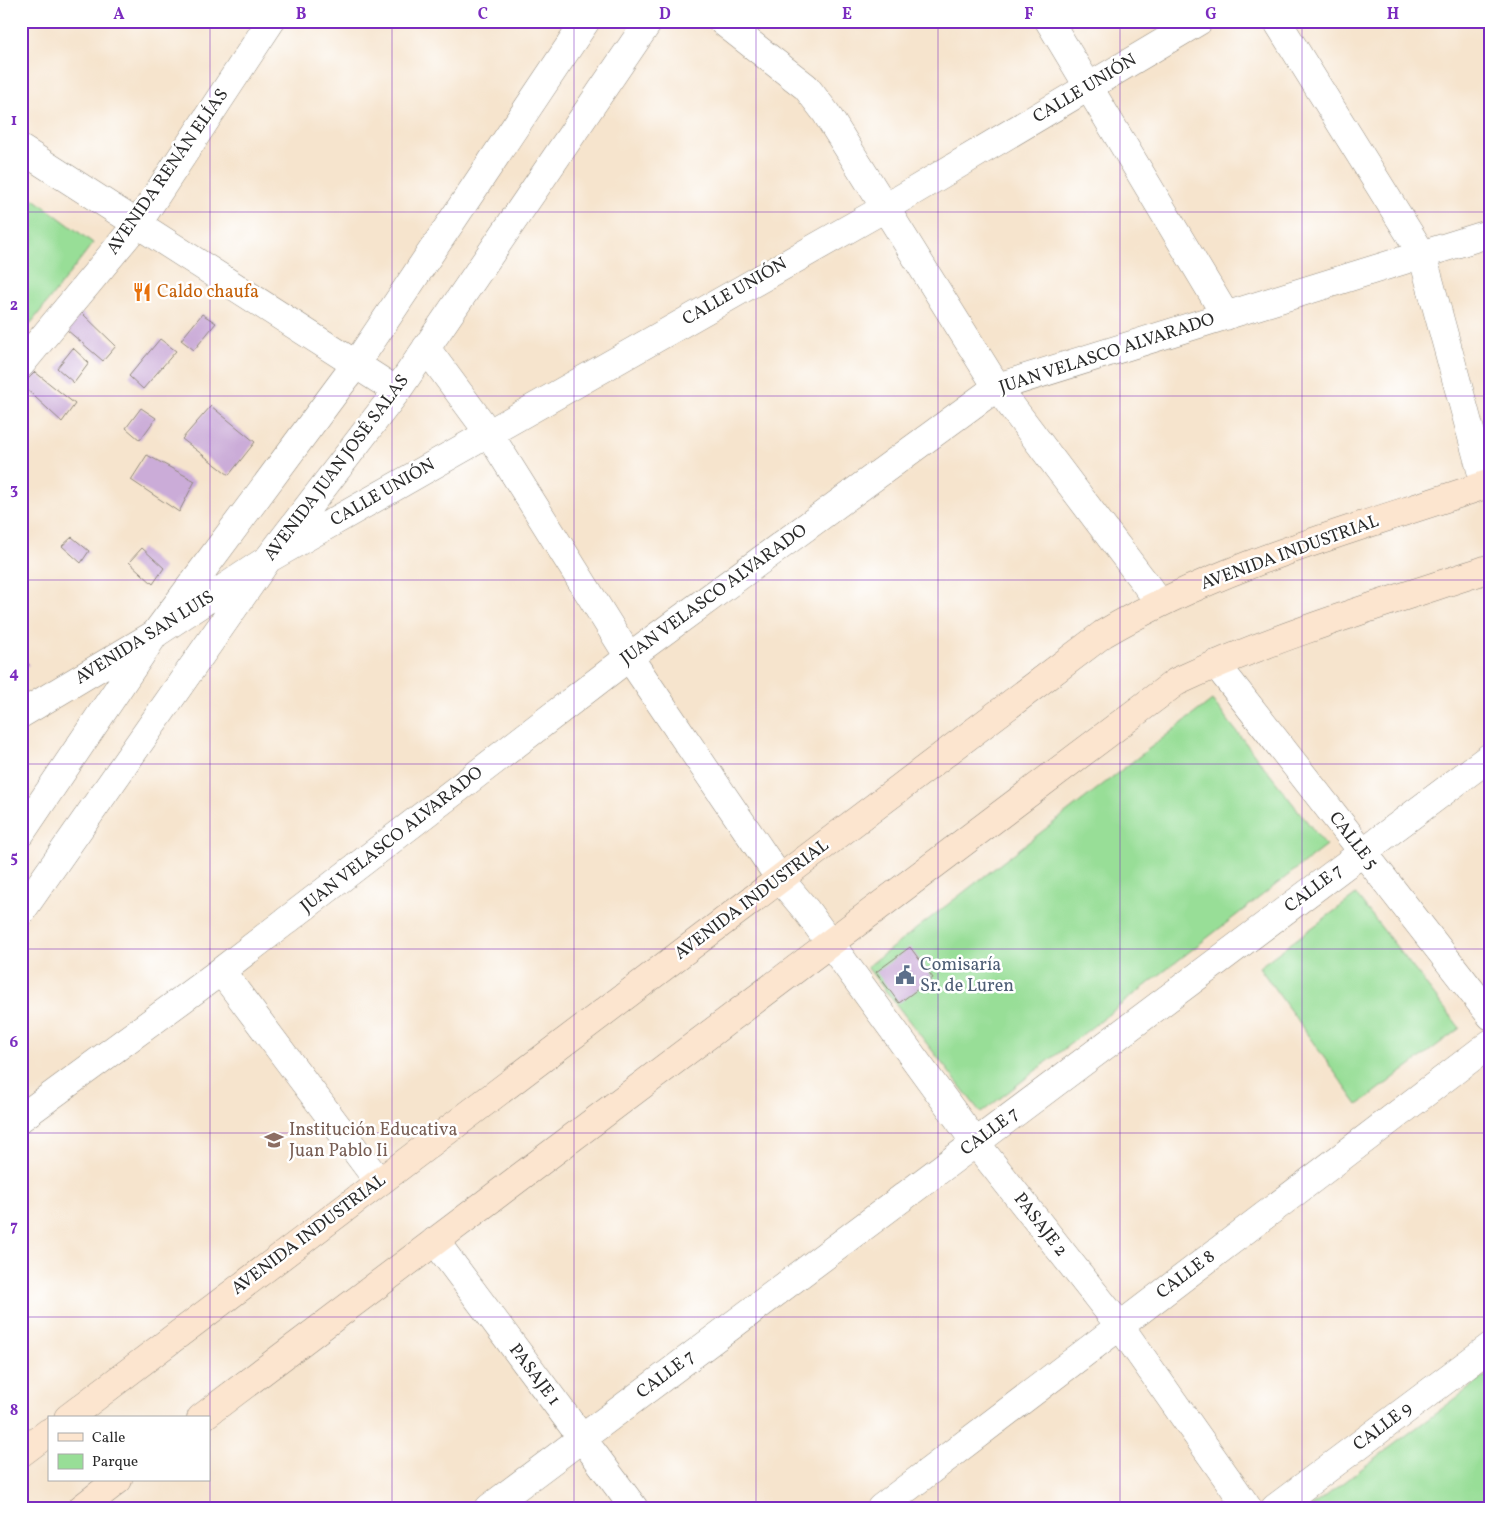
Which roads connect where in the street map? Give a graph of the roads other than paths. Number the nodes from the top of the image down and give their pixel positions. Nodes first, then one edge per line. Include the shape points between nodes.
1 (271, 21) edge
2 (586, 21) edge
3 (649, 21) edge
4 (722, 21) edge
5 (1049, 21) edge
6 (1199, 21) edge
7 (1277, 21) edge
8 (1089, 87) junction
9 (21, 148) edge
10 (884, 208) junction
11 (138, 223) junction
12 (1491, 233) edge
13 (1422, 254) junction
14 (1226, 316) junction
15 (426, 348) junction
16 (21, 364) edge
17 (356, 364) junction
18 (997, 387) junction
19 (397, 391) junction
20 (488, 432) junction
21 (1488, 484) edge
22 (268, 559) junction
23 (1491, 568) edge
24 (1160, 603) junction
25 (155, 634) junction
26 (629, 657) junction
27 (1216, 664) junction
28 (21, 714) edge
29 (1491, 756) edge
30 (21, 833) edge
31 (1362, 853) junction
32 (780, 879) junction
33 (21, 912) edge
34 (831, 943) junction
35 (221, 971) junction
36 (1491, 1016) edge
37 (1491, 1043) edge
38 (21, 1118) edge
39 (976, 1142) junction
40 (378, 1182) junction
41 (435, 1241) junction
42 (1120, 1326) junction
43 (1491, 1346) edge
44 (71, 1416) edge
45 (204, 1416) edge
46 (48, 1433) edge
47 (581, 1438) junction
48 (21, 1453) edge
49 (115, 1482) edge
50 (82, 1508) edge
51 (489, 1508) edge
52 (634, 1508) edge
53 (881, 1508) edge
54 (1248, 1508) edge
55 (1275, 1508) edge

1 - 11 street, AVENIDA RENÁN ELÍAS
2 - 17 street
3 - 15 street, AVENIDA JUAN JOSÉ SALAS
4 - 10 street via 806,87 826,113
5 - 8 street
6 - 8 street, CALLE UNIÓN
7 - 13 street
8 - 10 street, CALLE UNIÓN
8 - 14 street
9 - 11 street
10 - 18 street
10 - 20 street, CALLE UNIÓN
11 - 16 street, AVENIDA RENÁN ELÍAS
11 - 17 street
12 - 13 street, JUAN VELASCO ALVARADO
13 - 14 street, JUAN VELASCO ALVARADO
13 - 21 street
14 - 18 street, JUAN VELASCO ALVARADO
15 - 19 street, AVENIDA JUAN JOSÉ SALAS
15 - 20 street, PASAJE 2
17 - 19 street
17 - 25 street
18 - 24 street
18 - 26 street, JUAN VELASCO ALVARADO
19 - 22 street, AVENIDA JUAN JOSÉ SALAS
20 - 22 street, CALLE UNIÓN
20 - 26 street, PASAJE 2
21 - 24 street, AVENIDA INDUSTRIAL via 1265,558
22 - 25 street, AVENIDA SAN LUIS
22 - 33 street, AVENIDA JUAN JOSÉ SALAS
23 - 27 street via 1294,633
24 - 32 street, AVENIDA INDUSTRIAL via 1103,634
25 - 28 street, AVENIDA SAN LUIS
25 - 30 street
26 - 32 street, PASAJE 2
26 - 35 street, JUAN VELASCO ALVARADO
27 - 31 street, CALLE 5
27 - 34 street via 1176,682
29 - 31 street, CALLE 7
31 - 36 street, CALLE 5
31 - 39 street, CALLE 7
32 - 34 street, PASAJE 2
32 - 40 street, AVENIDA INDUSTRIAL
34 - 39 street, PASAJE 2
34 - 41 street
35 - 38 street, JUAN VELASCO ALVARADO
35 - 40 street
37 - 42 street, CALLE 8
39 - 42 street, PASAJE 2
39 - 47 street, CALLE 7
40 - 44 street, AVENIDA INDUSTRIAL
41 - 45 street
41 - 47 street, PASAJE 1
42 - 53 street, CALLE 8
42 - 54 street, PASAJE 2
43 - 55 street, CALLE 9
46 - 48 street
47 - 51 street, CALLE 7
47 - 52 street, PASAJE 1
49 - 50 street

